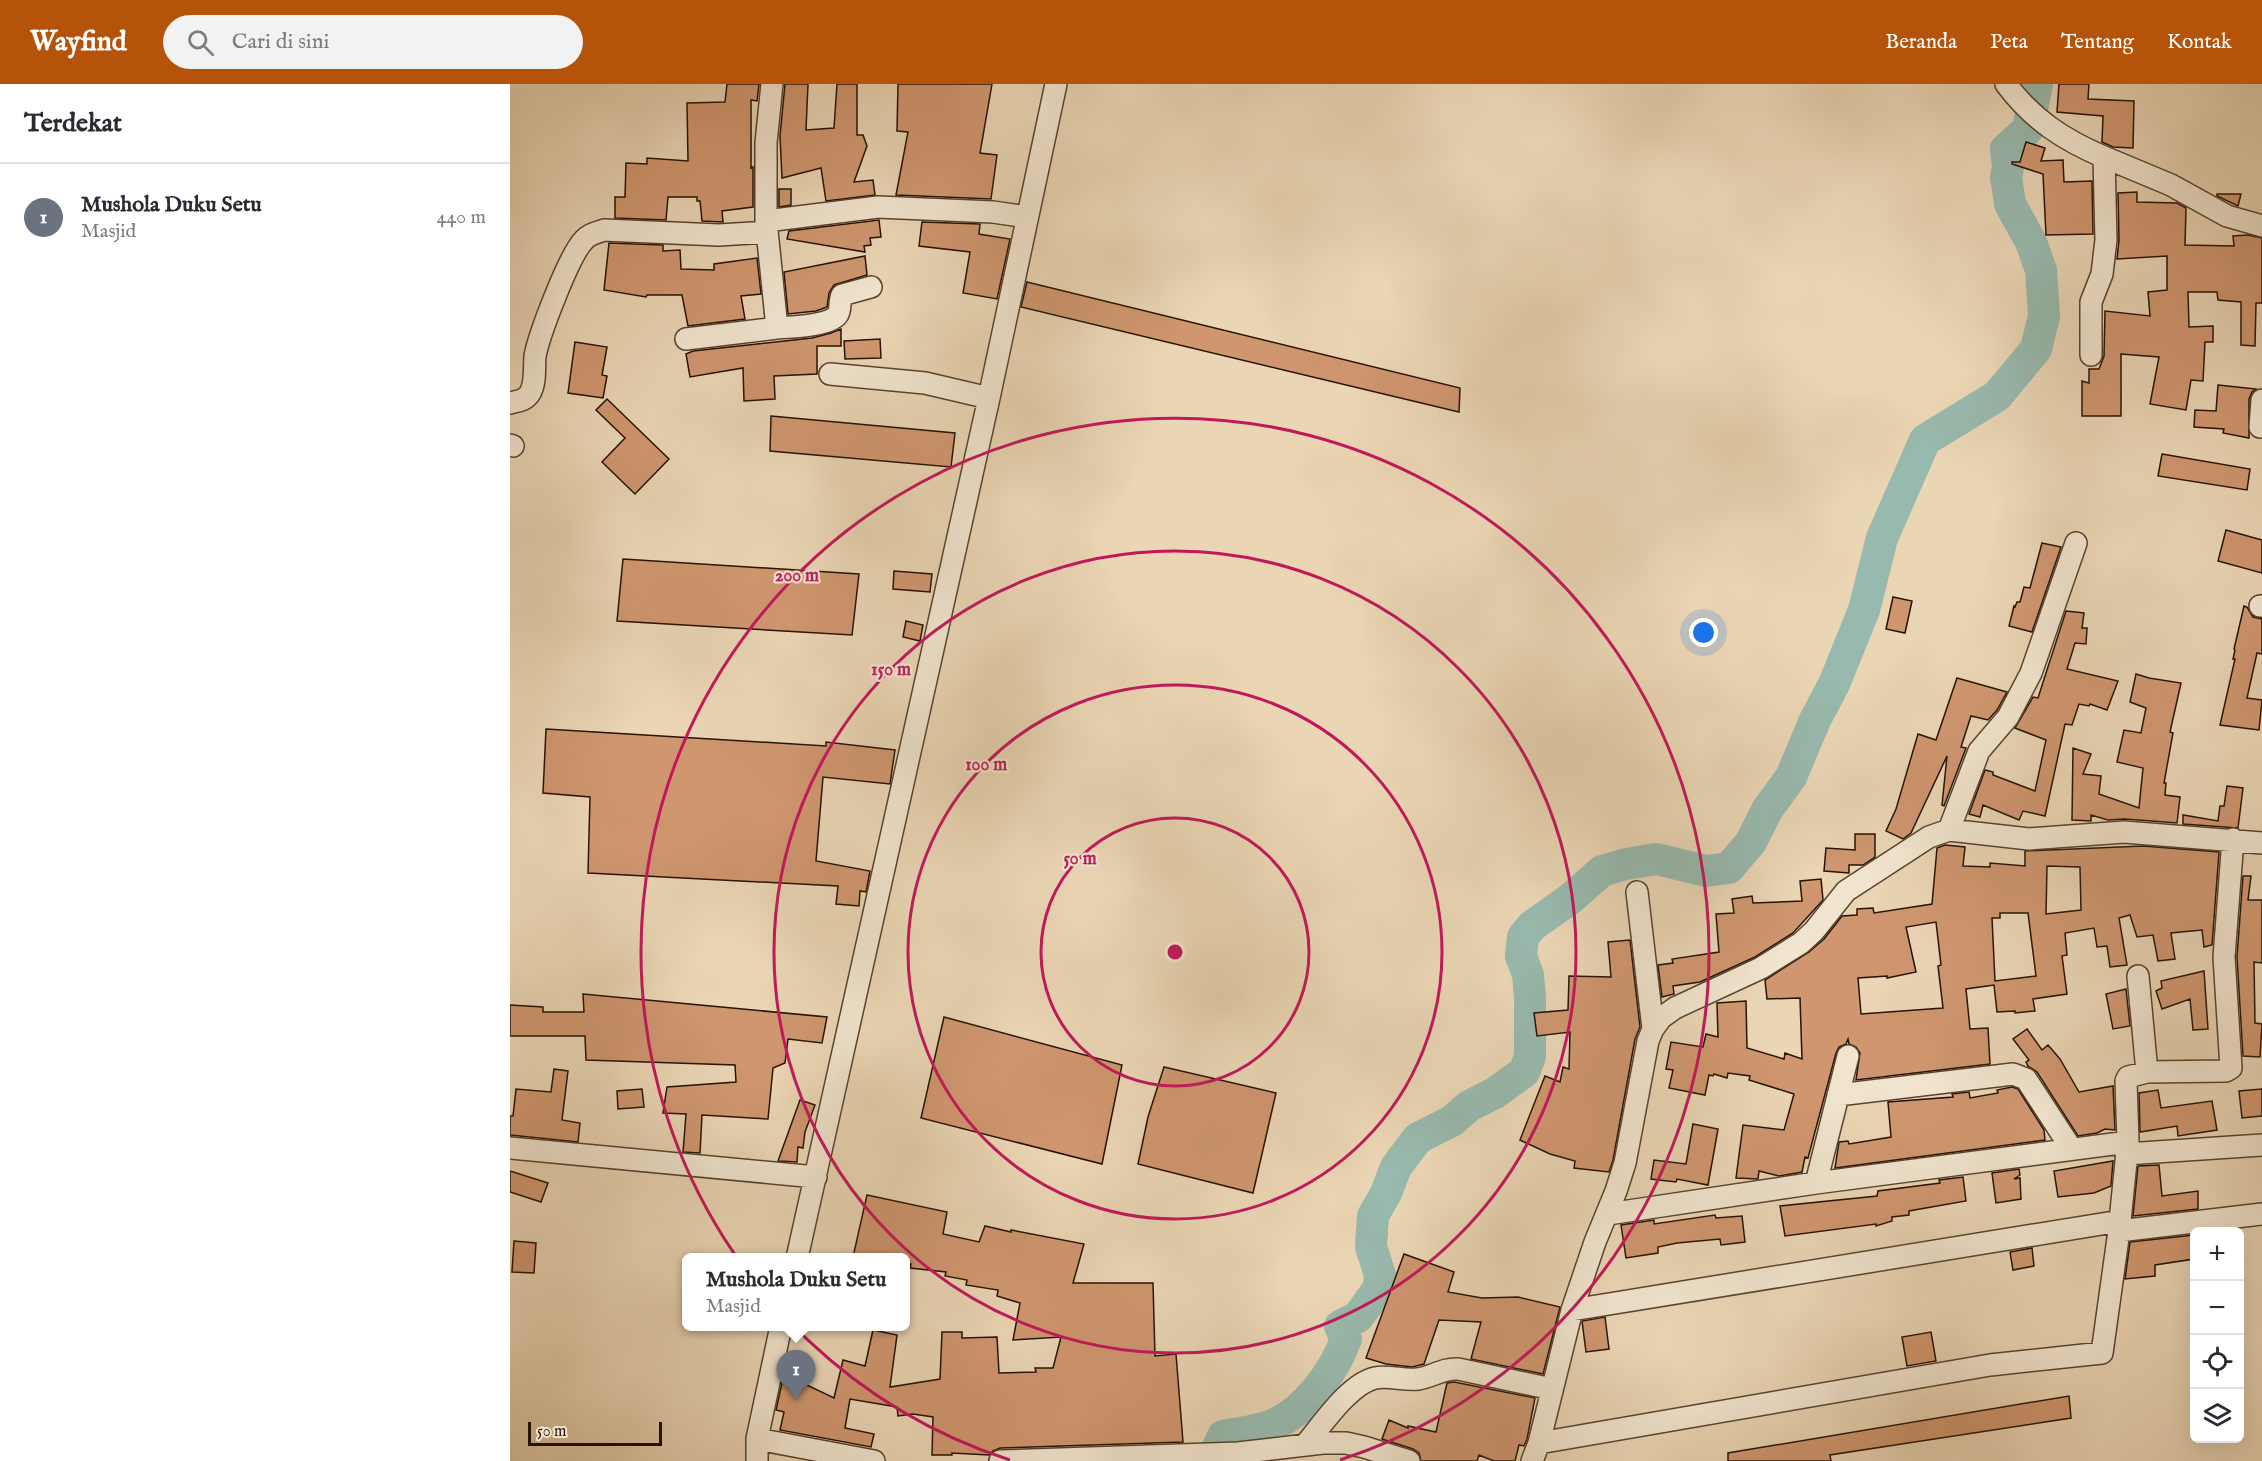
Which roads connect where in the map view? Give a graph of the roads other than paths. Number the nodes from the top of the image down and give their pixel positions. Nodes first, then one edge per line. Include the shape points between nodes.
1 (772, 84) edge
2 (1056, 84) edge
3 (2006, 84) edge
4 (2104, 157) junction
5 (1027, 217) junction
6 (2262, 226) edge
7 (766, 227) junction
8 (872, 287) dead end
9 (777, 328) junction
10 (686, 339) dead end
11 (2091, 355) dead end
12 (830, 374) dead end
13 (989, 398) junction
14 (2262, 400) edge
15 (510, 403) edge
16 (2260, 428) dead end
17 (2076, 543) dead end
18 (1949, 830) junction
19 (2233, 839) junction
20 (2262, 843) edge
21 (1637, 891) dead end
22 (2138, 976) dead end
23 (1653, 1029) junction
24 (1848, 1056) dead end
25 (2147, 1072) junction
26 (1838, 1095) junction
27 (2262, 1146) edge
28 (510, 1148) edge
29 (2071, 1148) junction
30 (2127, 1148) junction
31 (816, 1177) junction
32 (1816, 1183) junction
33 (1608, 1214) junction
34 (2262, 1214) edge
35 (2120, 1226) junction
36 (798, 1253) edge
37 (1572, 1310) junction
38 (780, 1331) edge
39 (1552, 1389) junction
40 (757, 1439) junction
41 (1305, 1445) junction
42 (1535, 1452) edge
43 (757, 1461) edge
44 (874, 1461) edge
45 (1000, 1461) edge
46 (1409, 1461) edge

1 - 7 street via 766,143
2 - 5 street
3 - 4 street via 2032,115 2071,142
4 - 6 street via 2171,185 2227,216
4 - 11 street via 2106,240 2102,274 2091,302
5 - 7 street via 878,207
5 - 13 street
7 - 9 street
7 - 15 street via 719,235 604,230 591,234 568,267 547,321 536,355 531,392 522,401
8 - 9 street via 842,295 835,317 803,327
9 - 10 street
12 - 13 street via 925,383
13 - 31 street
14 - 16 street
17 - 18 street via 2031,674 2008,717 1979,751
18 - 19 street via 2029,839 2124,832
18 - 23 street via 1929,837 1846,891 1800,944 1761,968 1675,1008
19 - 20 street
19 - 25 street via 2224,957 2231,1068
21 - 23 street
22 - 25 street
23 - 33 street via 1624,1163
24 - 26 street
25 - 30 street via 2126,1081
26 - 29 street via 2013,1074 2026,1079
26 - 32 street
27 - 30 street
28 - 31 street
29 - 30 street
29 - 32 street
30 - 35 street
31 - 36 street
32 - 33 street
33 - 37 street
34 - 35 street
35 - 37 street
35 - 42 street via 2102,1353 1990,1365
37 - 39 street
38 - 40 street
39 - 41 street via 1458,1369 1418,1379 1374,1378 1356,1387
39 - 42 street
40 - 43 street
40 - 44 street
41 - 45 street via 1238,1453
41 - 46 street via 1346,1443

